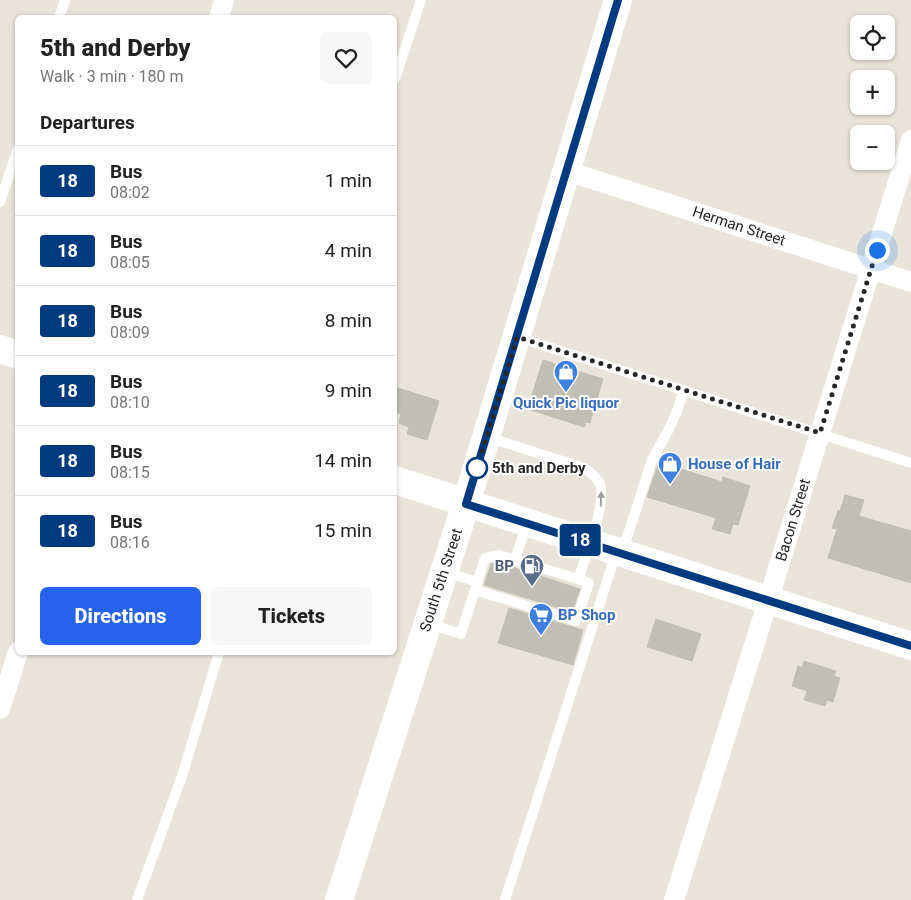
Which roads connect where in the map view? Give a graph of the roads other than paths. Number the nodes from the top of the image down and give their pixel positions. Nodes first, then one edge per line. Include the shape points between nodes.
1 (65, 0) edge
2 (224, 0) edge
3 (421, 0) edge
4 (618, 0) edge
5 (60, 15) edge
6 (220, 15) edge
7 (397, 73) edge
8 (911, 140) edge
9 (15, 157) edge
10 (567, 172) junction
11 (0, 202) edge
12 (872, 269) junction
13 (911, 282) edge
14 (517, 337) junction
15 (0, 350) edge
16 (15, 354) edge
17 (684, 390) junction
18 (820, 433) junction
19 (486, 437) junction
20 (911, 462) edge
21 (397, 481) edge
22 (466, 504) junction
23 (526, 523) junction
24 (589, 544) junction
25 (619, 553) junction
26 (515, 560) junction
27 (444, 571) junction
28 (578, 579) junction
29 (476, 586) junction
30 (768, 601) junction
31 (428, 623) junction
32 (911, 646) edge
33 (17, 655) edge
34 (218, 655) edge
35 (0, 709) edge
36 (137, 900) edge
37 (339, 900) edge
38 (506, 900) edge
39 (674, 900) edge

1 - 5 lane
2 - 6 street
3 - 7 lane
4 - 10 street, South 5th Street
8 - 12 street, Bacon Street
9 - 11 lane
10 - 12 street, Herman Street
10 - 14 street, South 5th Street
12 - 13 street, Herman Street
12 - 18 street, Bacon Street
14 - 17 lane
14 - 19 street, South 5th Street
15 - 16 street
17 - 18 lane
17 - 25 lane via 669,429 652,460
18 - 20 lane
18 - 30 street, Bacon Street
19 - 22 street, South 5th Street
24 -> 19 lane via 602,495 594,474
21 - 22 street
22 - 23 street
22 - 27 street, South 5th Street
23 - 24 street
23 - 26 lane
24 - 25 street
24 - 28 lane
25 - 30 street
25 - 38 lane
26 - 28 lane
26 - 29 lane via 499,554 485,558
27 - 29 lane
27 - 31 street, South 5th Street
28 - 29 lane via 589,583 576,621
29 - 31 lane via 461,634
30 - 32 street
30 - 39 street, Bacon Street
31 - 37 street, South 5th Street
33 - 35 street
34 - 36 lane via 182,773

